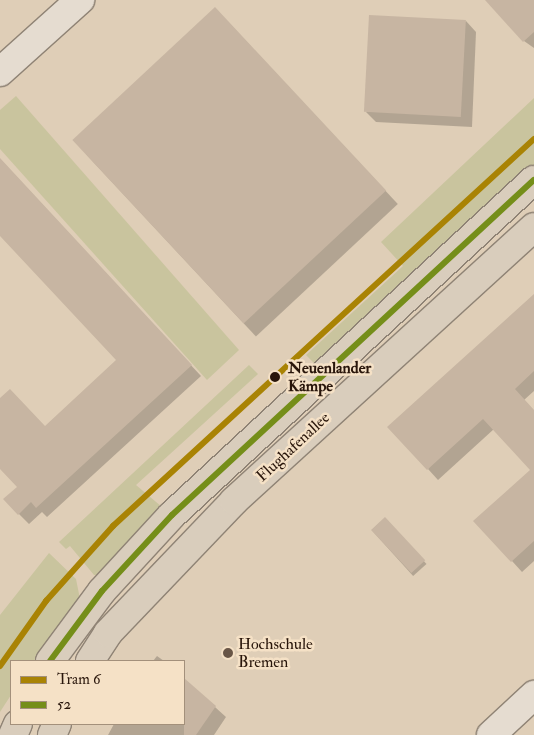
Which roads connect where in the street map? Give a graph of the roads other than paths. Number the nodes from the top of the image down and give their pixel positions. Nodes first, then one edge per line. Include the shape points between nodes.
1 (80, 0) edge
2 (0, 72) edge
3 (534, 180) edge
4 (534, 227) edge
5 (51, 660) edge
6 (91, 660) edge
7 (534, 695) edge
8 (491, 735) edge

1 - 2 street
3 - 5 main road, Flughafenallee via 172,515 102,591
4 - 6 main road, Flughafenallee via 234,501 108,633
7 - 8 street

